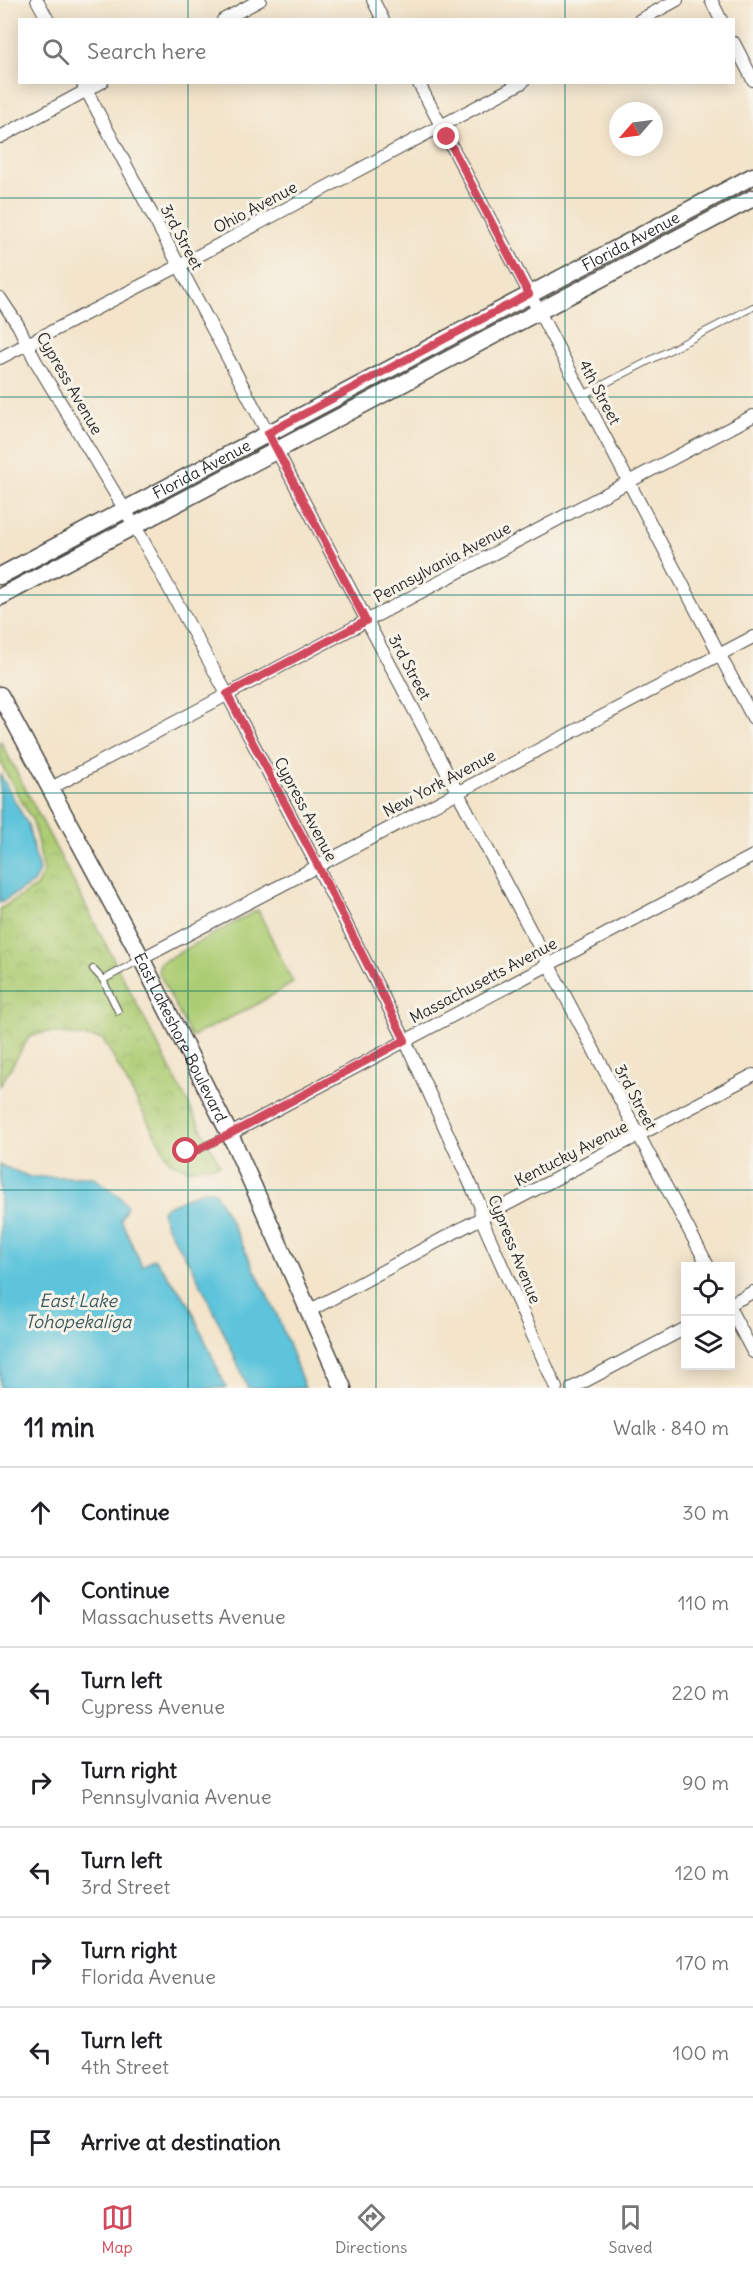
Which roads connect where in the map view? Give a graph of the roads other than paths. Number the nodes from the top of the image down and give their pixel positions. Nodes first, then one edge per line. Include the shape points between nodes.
1 (38, 0) edge
2 (260, 0) edge
3 (373, 0) edge
4 (677, 0) edge
5 (711, 0) edge
6 (47, 18) edge
7 (227, 18) edge
8 (382, 18) edge
9 (644, 18) edge
10 (720, 18) edge
11 (735, 45) edge
12 (753, 80) edge
13 (419, 84) edge
14 (519, 84) edge
15 (84, 87) edge
16 (441, 127) junction
17 (0, 138) edge
18 (753, 176) edge
19 (753, 198) edge
20 (179, 266) junction
21 (529, 294) junction
22 (0, 298) edge
23 (753, 307) edge
24 (539, 312) junction
25 (27, 344) junction
26 (0, 358) edge
27 (583, 395) junction
28 (753, 416) edge
29 (268, 433) junction
30 (277, 450) junction
31 (628, 482) junction
32 (124, 509) junction
33 (134, 525) junction
34 (0, 576) edge
35 (0, 597) edge
36 (366, 621) junction
37 (753, 637) edge
38 (719, 655) junction
39 (227, 694) junction
40 (0, 695) edge
41 (753, 718) edge
42 (51, 788) junction
43 (457, 792) junction
44 (753, 856) edge
45 (318, 866) junction
46 (141, 959) junction
47 (549, 965) junction
48 (93, 969) dead end
49 (103, 980) junction
50 (118, 1011) dead end
51 (405, 1040) junction
52 (753, 1075) edge
53 (230, 1134) junction
54 (639, 1136) junction
55 (181, 1146) dead end
56 (481, 1218) junction
57 (706, 1262) edge
58 (753, 1292) edge
59 (735, 1301) edge
60 (309, 1311) junction
61 (734, 1316) edge
62 (681, 1331) edge
63 (753, 1352) edge
64 (343, 1388) edge
65 (556, 1388) edge
66 (572, 1388) edge

1 - 6 street
2 - 7 street
3 - 8 street
4 - 9 street
5 - 10 street
11 - 12 street
13 - 16 street, 4th Street
14 - 16 street, Ohio Avenue
15 - 17 street
15 - 20 street, 3rd Street
16 - 20 street, Ohio Avenue
16 - 21 street, 4th Street
18 - 21 main road, Florida Avenue
19 - 24 main road, Florida Avenue
20 - 25 street, Ohio Avenue
20 - 29 street, 3rd Street
21 - 24 street, 4th Street
21 - 29 main road, Florida Avenue
22 - 25 street, Cypress Avenue
23 - 27 lane
24 - 27 street, 4th Street
24 - 30 main road, Florida Avenue
25 - 26 street, Ohio Avenue
25 - 32 street, Cypress Avenue
27 - 31 street, 4th Street
28 - 31 street, Pennsylvania Avenue
29 - 30 street, 3rd Street
29 - 32 main road, Florida Avenue
30 - 33 main road, Florida Avenue
30 - 36 street, 3rd Street
31 - 36 street, Pennsylvania Avenue
31 - 38 street, 4th Street
32 - 33 street, Cypress Avenue
32 - 34 main road, Florida Avenue
33 - 35 main road, Florida Avenue
33 - 39 street, Cypress Avenue
36 - 39 street, Pennsylvania Avenue
36 - 43 street, 3rd Street
37 - 38 street, New York Avenue
38 - 41 street, 4th Street
38 - 43 street, New York Avenue
39 - 42 street, Pennsylvania Avenue
39 - 45 street, Cypress Avenue
40 - 42 main road, East Lakeshore Boulevard
42 - 46 main road, East Lakeshore Boulevard
43 - 45 street, New York Avenue
43 - 47 street, 3rd Street
44 - 47 street, Massachusetts Avenue
45 - 46 street, New York Avenue
45 - 51 street, Cypress Avenue
46 - 49 lane
46 - 53 main road, East Lakeshore Boulevard
47 - 51 street, Massachusetts Avenue
47 - 54 street, 3rd Street
48 - 49 lane
49 - 50 lane
51 - 53 street, Massachusetts Avenue
51 - 56 street, Cypress Avenue via 480,1205
52 - 54 street, Kentucky Avenue
53 - 55 lane via 197,1150 186,1151
53 - 60 main road, East Lakeshore Boulevard
54 - 56 street, Kentucky Avenue
54 - 57 street, 3rd Street
56 - 60 street, Kentucky Avenue
56 - 65 street, Cypress Avenue
58 - 59 street
60 - 64 main road, East Lakeshore Boulevard
61 - 63 street
62 - 66 street

